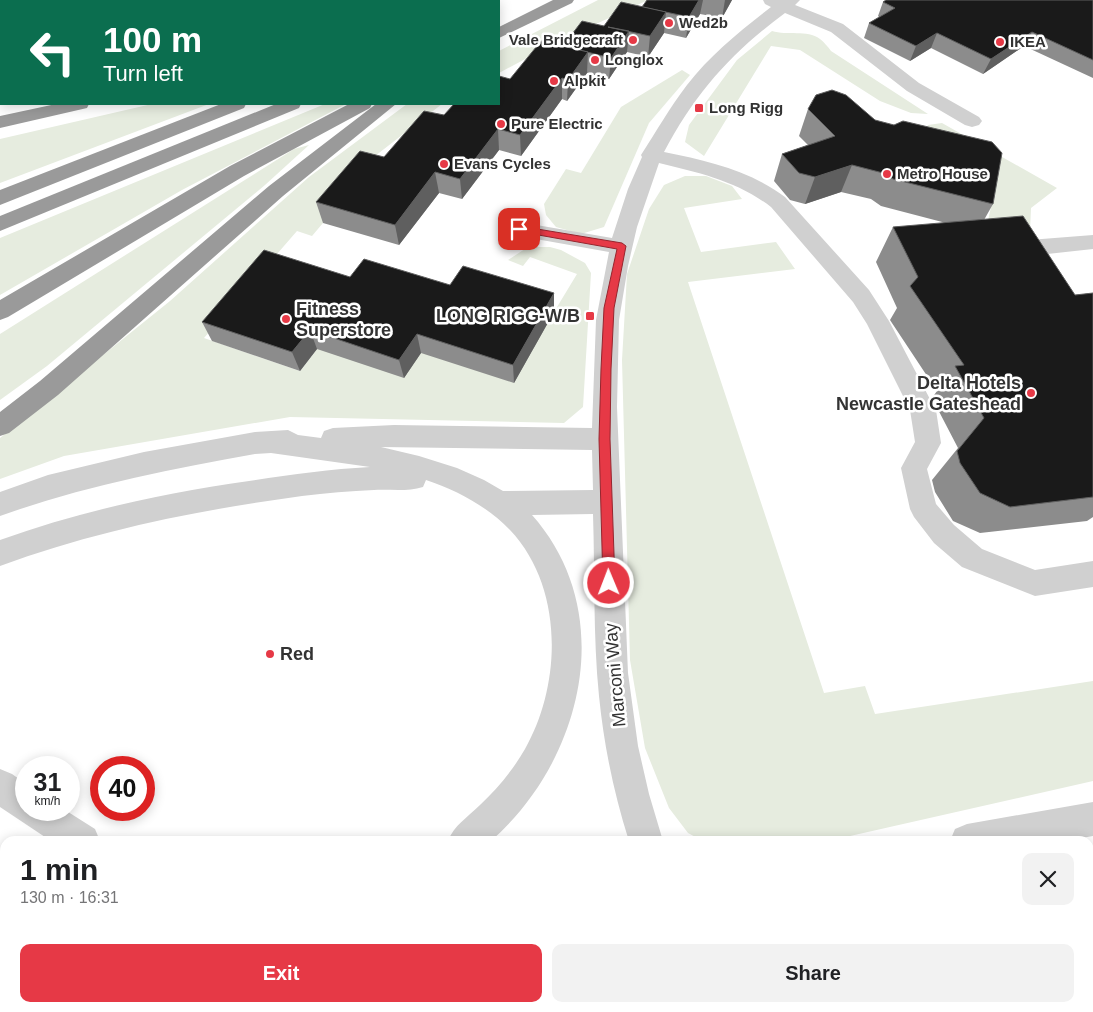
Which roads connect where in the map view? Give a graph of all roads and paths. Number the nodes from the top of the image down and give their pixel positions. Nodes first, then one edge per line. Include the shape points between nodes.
1 (538, 0) edge
2 (566, 0) edge
3 (781, 2) edge
4 (500, 17) edge
5 (500, 33) edge
6 (76, 105) edge
7 (234, 105) edge
8 (290, 105) edge
9 (361, 105) edge
10 (386, 105) edge
11 (972, 121) dead end
12 (0, 122) edge
13 (652, 156) junction
14 (0, 198) edge
15 (0, 224) edge
16 (519, 229) dead end
17 (1093, 242) edge
18 (622, 246) junction
19 (1030, 248) edge
20 (0, 311) edge
21 (0, 426) edge
22 (604, 439) junction
23 (271, 442) junction
24 (462, 482) junction
25 (606, 502) junction
26 (499, 503) junction
27 (0, 504) edge
28 (0, 553) edge
29 (1093, 574) edge
30 (0, 786) edge
31 (15, 797) edge
32 (1093, 819) edge
33 (51, 821) edge
34 (75, 836) edge
35 (472, 836) edge
36 (644, 836) edge
37 (996, 836) edge

1 - 4 highway
2 - 5 highway
3 - 11 street via 837,28 913,87
3 - 13 street, Marconi Way via 708,71 670,121
6 - 12 highway
7 - 14 highway
8 - 15 highway
9 - 20 highway via 236,171
10 - 21 highway via 276,191 63,376
13 - 18 street, Marconi Way via 634,197
13 - 29 street via 731,175 766,193 778,202 860,296 877,321 923,410 928,443 914,468 924,509 944,534 972,558 1035,583
16 - 18 street
17 - 19 street
18 - 22 street, Marconi Way via 609,308
22 - 23 street via 394,436
22 - 25 street, Marconi Way
23 - 24 street via 410,465
23 - 27 street via 144,463 48,487
24 - 26 street
24 - 28 street via 381,477 223,496 45,536
25 - 26 street
25 - 36 street, Marconi Way via 610,649 620,735 634,805
26 - 35 street via 541,548 555,578 567,631 568,665 554,726 534,766 506,804
30 - 31 street
32 - 37 street
33 - 34 street

